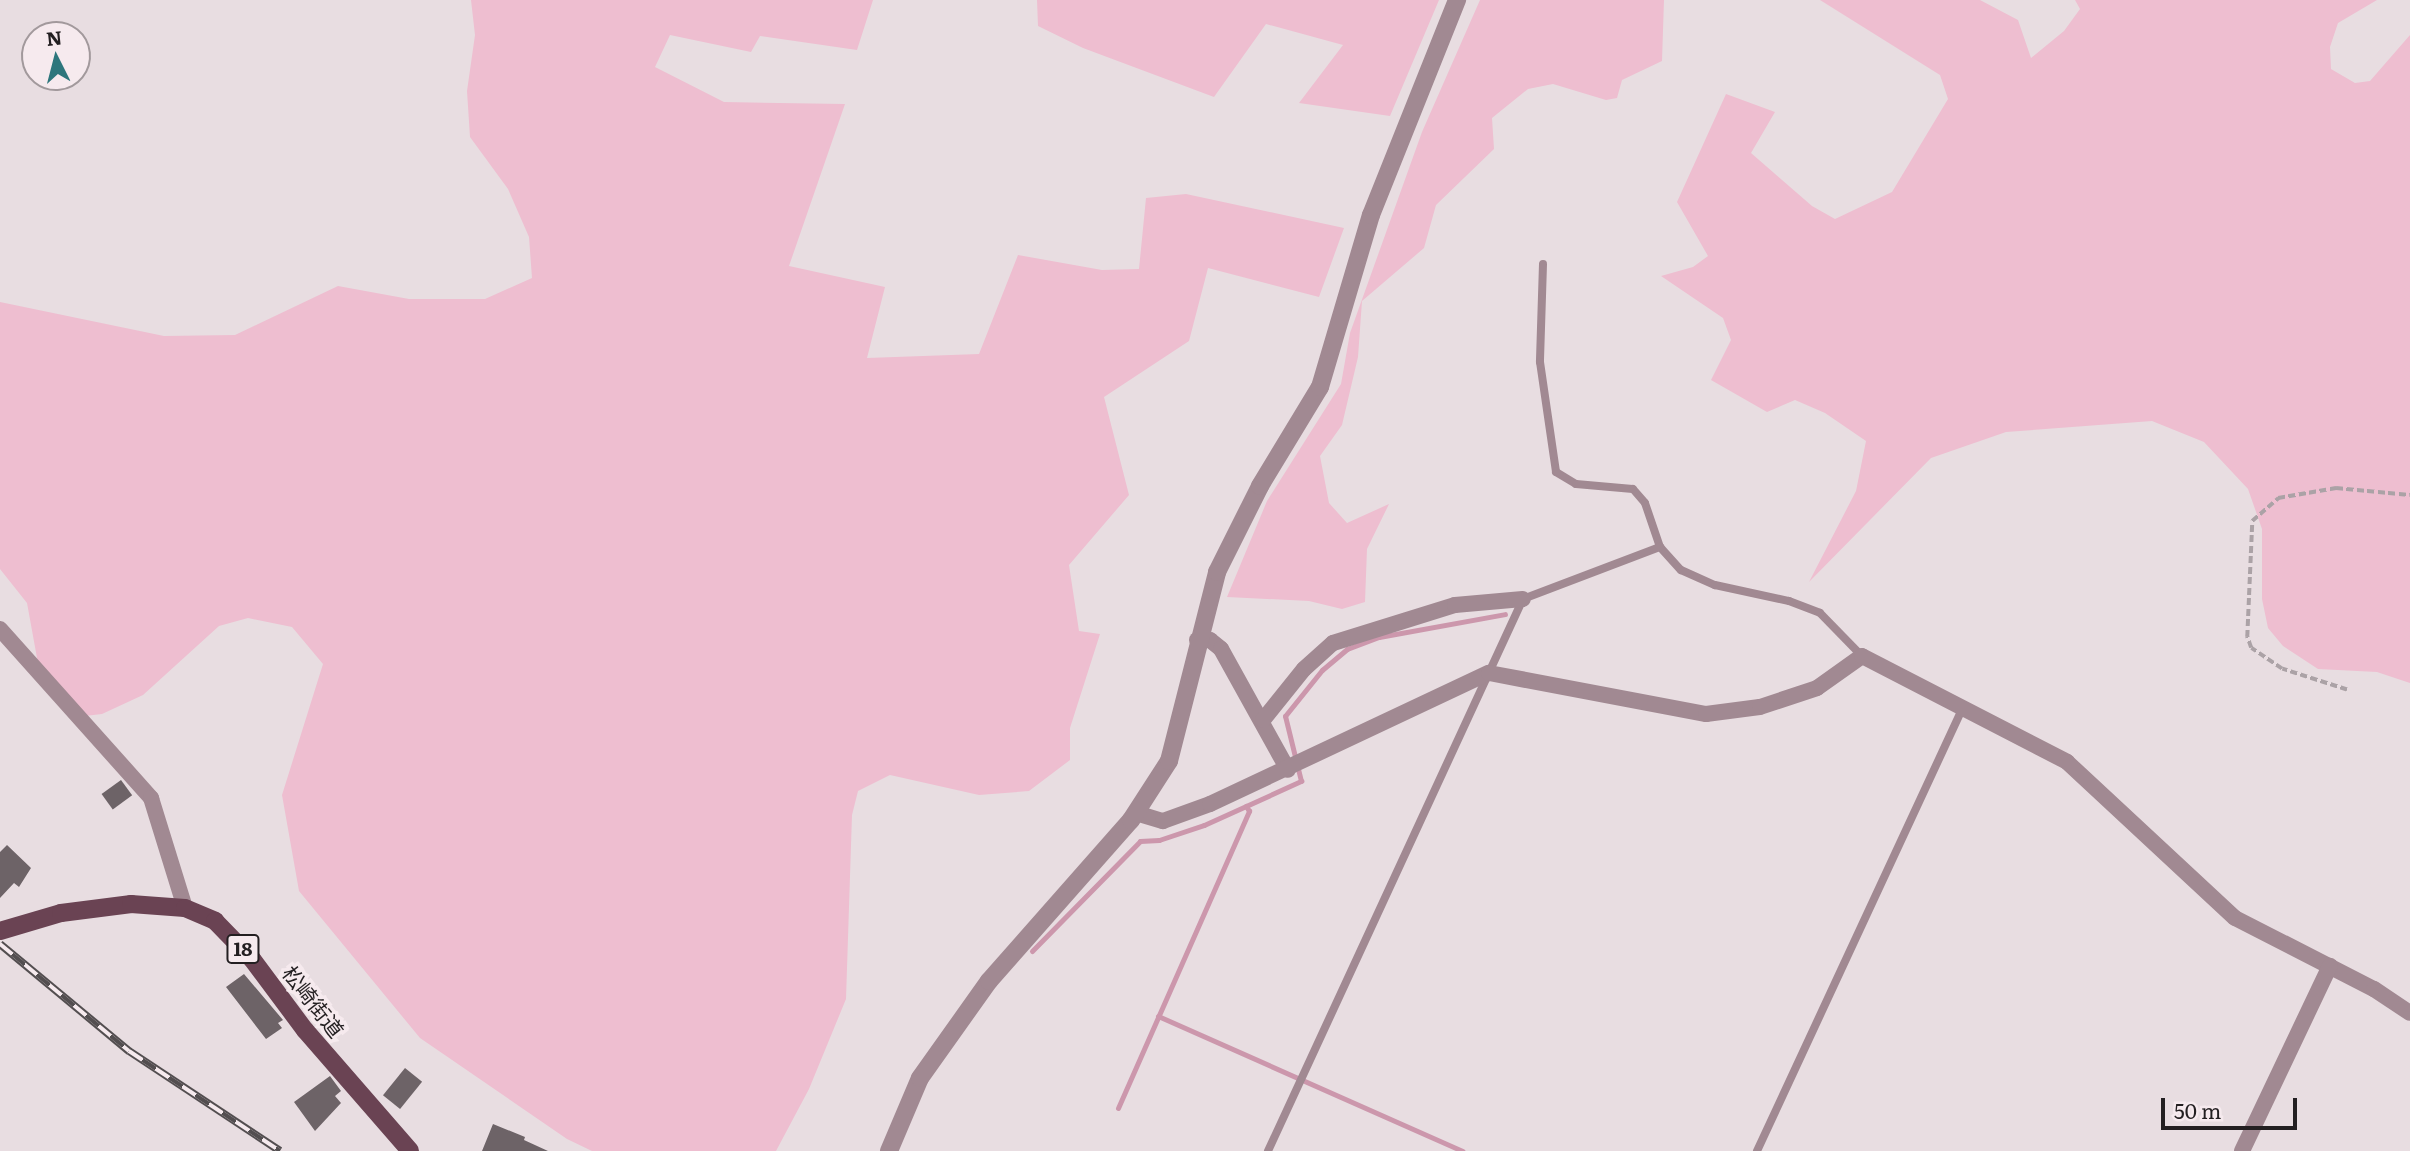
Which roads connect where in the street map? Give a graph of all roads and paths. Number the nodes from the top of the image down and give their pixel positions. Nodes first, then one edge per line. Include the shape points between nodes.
1 (1457, 0) edge
2 (1544, 264) dead end
3 (2410, 495) edge
4 (1660, 547) junction
5 (1523, 599) junction
6 (0, 629) edge
7 (1197, 640) junction
8 (1861, 656) junction
9 (1489, 673) junction
10 (2347, 691) dead end
11 (1962, 709) junction
12 (1262, 720) junction
13 (1288, 770) junction
14 (1136, 813) junction
15 (185, 908) junction
16 (0, 930) edge
17 (2329, 966) junction
18 (2410, 1013) edge
19 (410, 1151) edge
20 (889, 1151) edge
21 (1268, 1151) edge
22 (1757, 1151) edge
23 (2242, 1151) edge

1 - 7 street via 1371,215 1320,387 1235,533
2 - 4 lane via 1540,362 1556,472 1576,484 1633,489 1645,503
3 - 10 path via 2319,491 2278,498 2252,521 2247,638 2252,648 2282,669
4 - 5 lane
4 - 8 lane via 1681,570 1706,582 1820,613
5 - 9 lane
5 - 12 street via 1455,605 1341,639 1304,668
6 - 15 street via 150,798
7 - 12 street via 1210,640 1221,649
7 - 14 street via 1169,761
8 - 9 street via 1817,688 1760,707 1706,713
8 - 11 street
9 - 13 street
9 - 21 lane
11 - 17 street via 2021,734 2067,762 2235,918
11 - 22 lane
12 - 13 street
13 - 14 street via 1163,821
14 - 20 street via 989,981 920,1078
15 - 16 main road, 松崎街道 / 18 via 94,907
15 - 19 main road, 松崎街道 / 18 via 215,921 236,941
17 - 18 street
17 - 23 street

